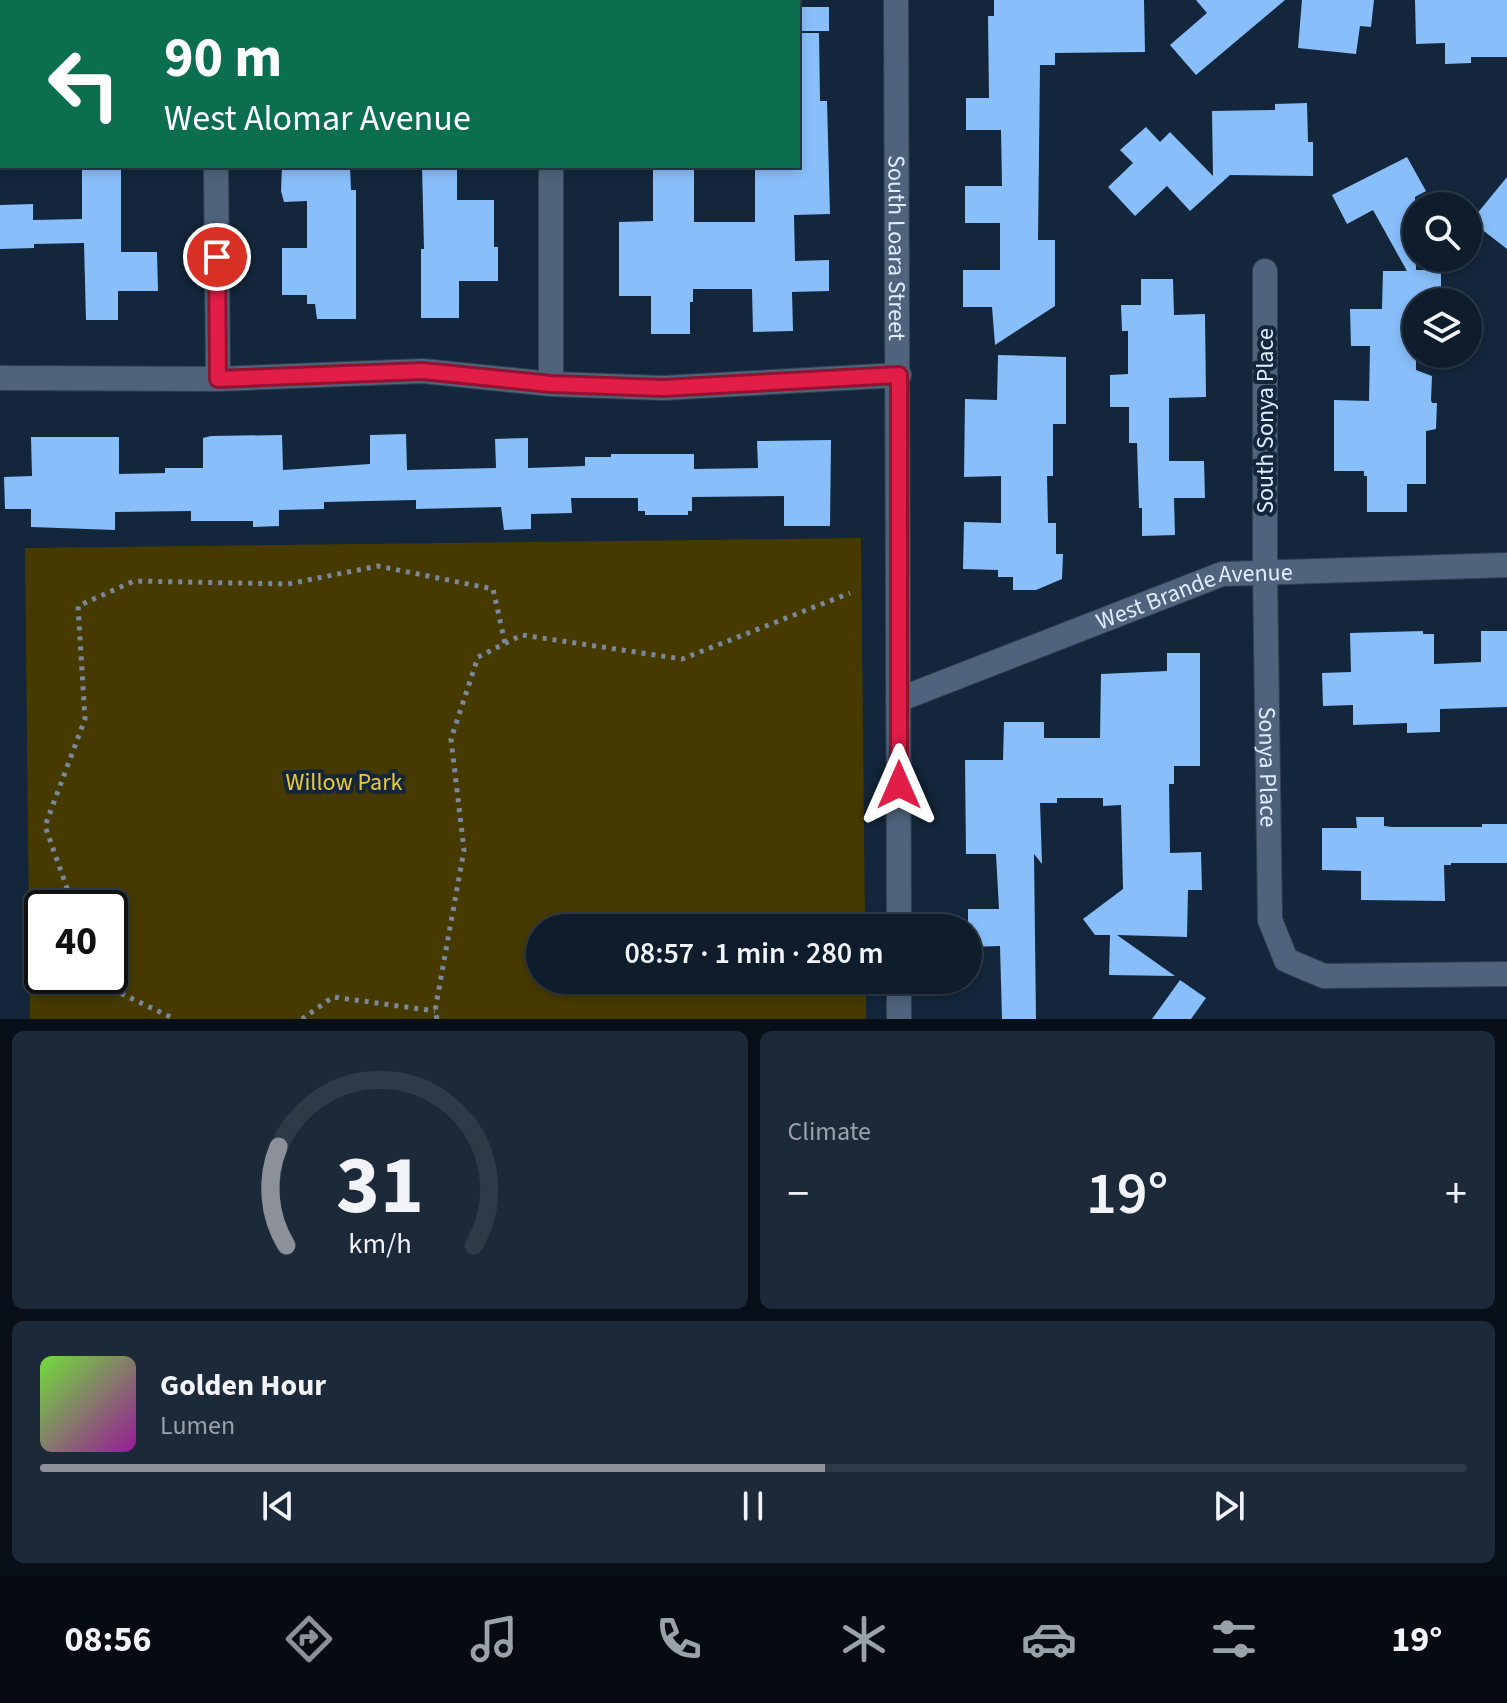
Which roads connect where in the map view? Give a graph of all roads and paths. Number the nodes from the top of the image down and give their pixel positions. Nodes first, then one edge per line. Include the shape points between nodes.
1 (896, 0) edge
2 (216, 168) edge
3 (551, 168) edge
4 (1265, 271) dead end
5 (899, 375) junction
6 (0, 378) edge
7 (218, 379) junction
8 (551, 384) junction
9 (1507, 565) edge
10 (1265, 571) junction
11 (850, 593) dead end
12 (505, 643) junction
13 (898, 700) junction
14 (68, 890) edge
15 (899, 914) edge
16 (1507, 974) edge
17 (122, 994) edge
18 (899, 994) edge
19 (435, 1011) junction
20 (175, 1019) edge
21 (302, 1019) edge
22 (437, 1019) edge
23 (899, 1019) edge

1 - 5 street, South Loara Street
2 - 7 street
3 - 8 street
4 - 10 street, South Sonya Place
5 - 8 street via 663,388
5 - 13 street, South Loara Street
6 - 7 street
7 - 8 street via 423,371
9 - 10 street, West Brande Avenue
10 - 13 street, West Brande Avenue via 1222,574
10 - 16 street, Sonya Place via 1270,920 1286,960 1324,976
11 - 12 path via 682,659 522,635
12 - 14 path via 493,589 378,566 288,584 134,581 78,606 85,719 45,826
12 - 19 path via 478,657 451,739 464,850
13 - 15 street, South Loara Street
17 - 20 path
18 - 23 street
19 - 21 path via 333,997
19 - 22 path

